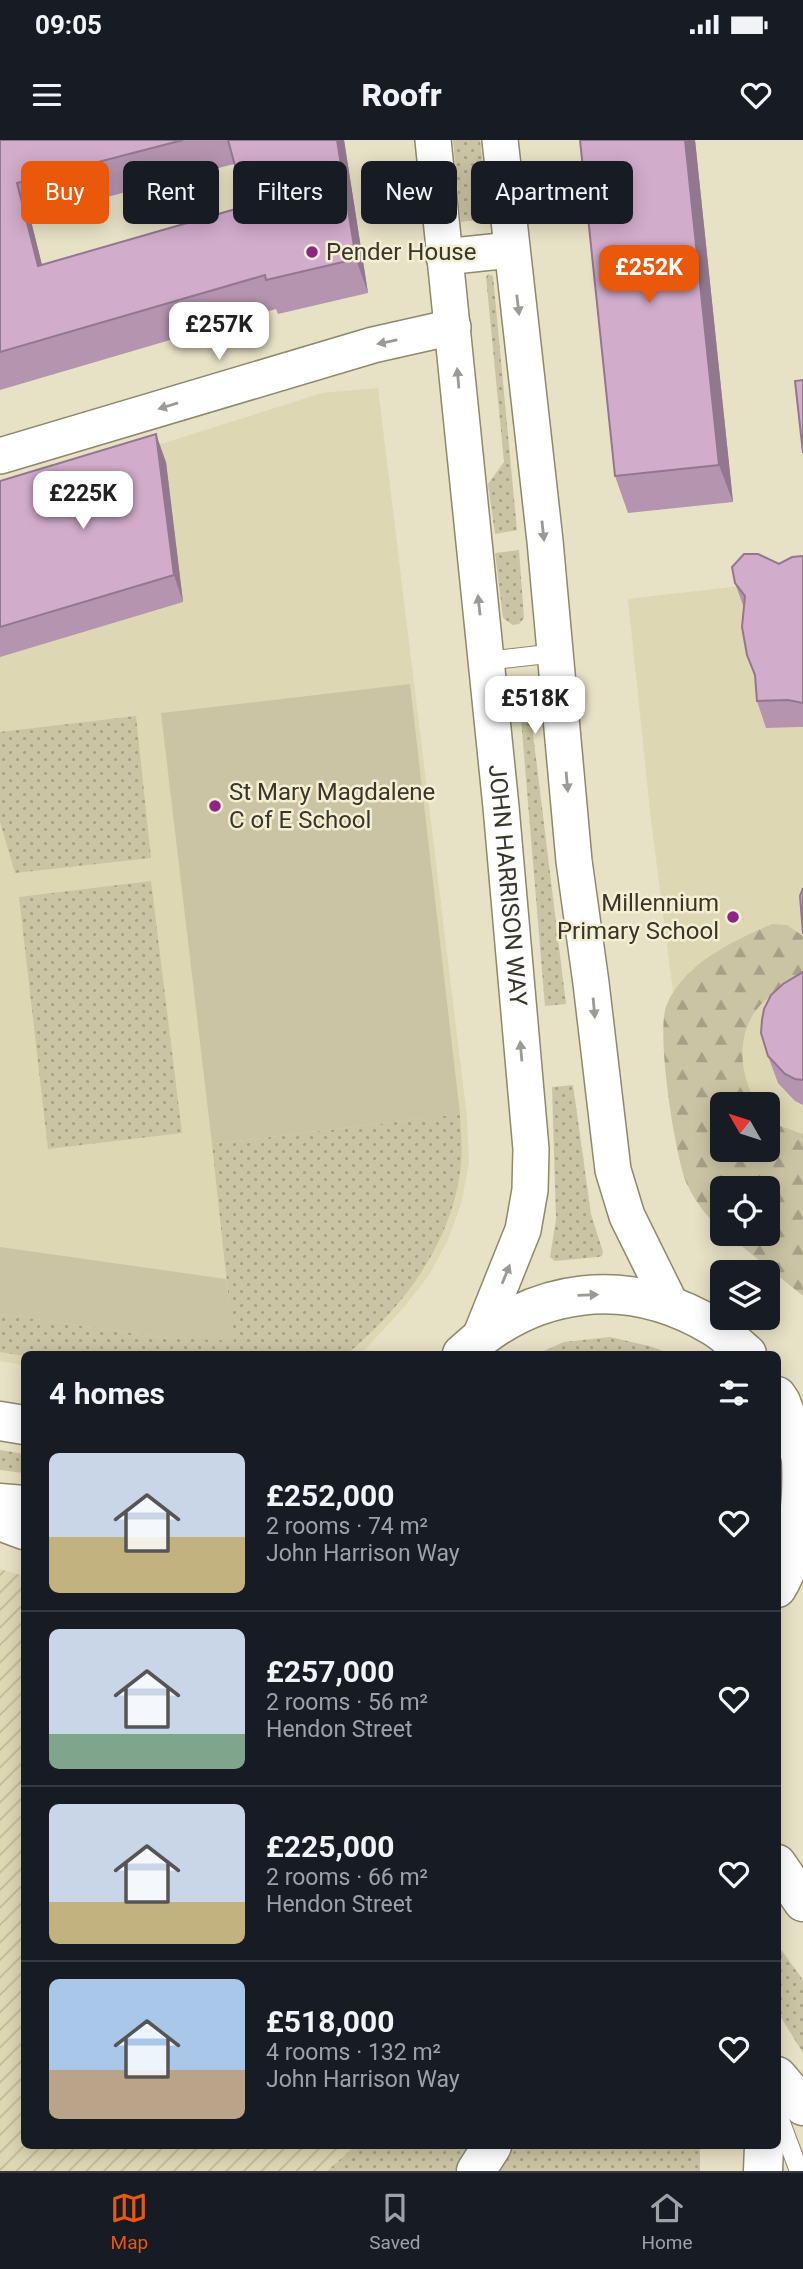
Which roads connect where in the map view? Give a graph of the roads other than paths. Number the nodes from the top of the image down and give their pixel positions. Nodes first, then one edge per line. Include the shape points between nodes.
1 (433, 140) edge
2 (500, 140) edge
3 (511, 250) junction
4 (444, 257) junction
5 (453, 327) junction
6 (0, 456) edge
7 (556, 653) junction
8 (486, 661) junction
9 (671, 1305) junction
10 (471, 1346) edge
11 (744, 1351) edge
12 (787, 1403) edge
13 (0, 1421) edge
14 (21, 1424) edge
15 (0, 1503) edge
16 (21, 1506) edge
17 (0, 1521) edge
18 (21, 1529) edge
19 (788, 1578) edge
20 (781, 1870) edge
21 (803, 1902) edge
22 (781, 2081) edge
23 (803, 2106) edge
24 (781, 2123) edge
25 (490, 2149) edge
26 (764, 2149) edge
27 (477, 2171) edge
28 (763, 2171) edge
29 (799, 2171) edge

1 - 4 street, JOHN HARRISON WAY
2 - 3 street
3 - 4 street
3 -> 7 street
4 - 5 street, JOHN HARRISON WAY
5 -> 6 street via 373,345
8 -> 5 street, JOHN HARRISON WAY
7 - 8 lane
7 -> 9 street via 574,861 613,1170 627,1216
10 -> 8 street, JOHN HARRISON WAY via 523,1230 531,1149
10 -> 9 main road via 523,1311 571,1296 621,1294
9 - 11 main road via 716,1327
12 - 19 main road via 801,1459 801,1519
13 - 14 main road
15 - 16 main road
17 - 18 main road
20 - 21 main road
22 - 23 main road
24 - 29 lane
25 - 27 main road
26 - 28 main road

